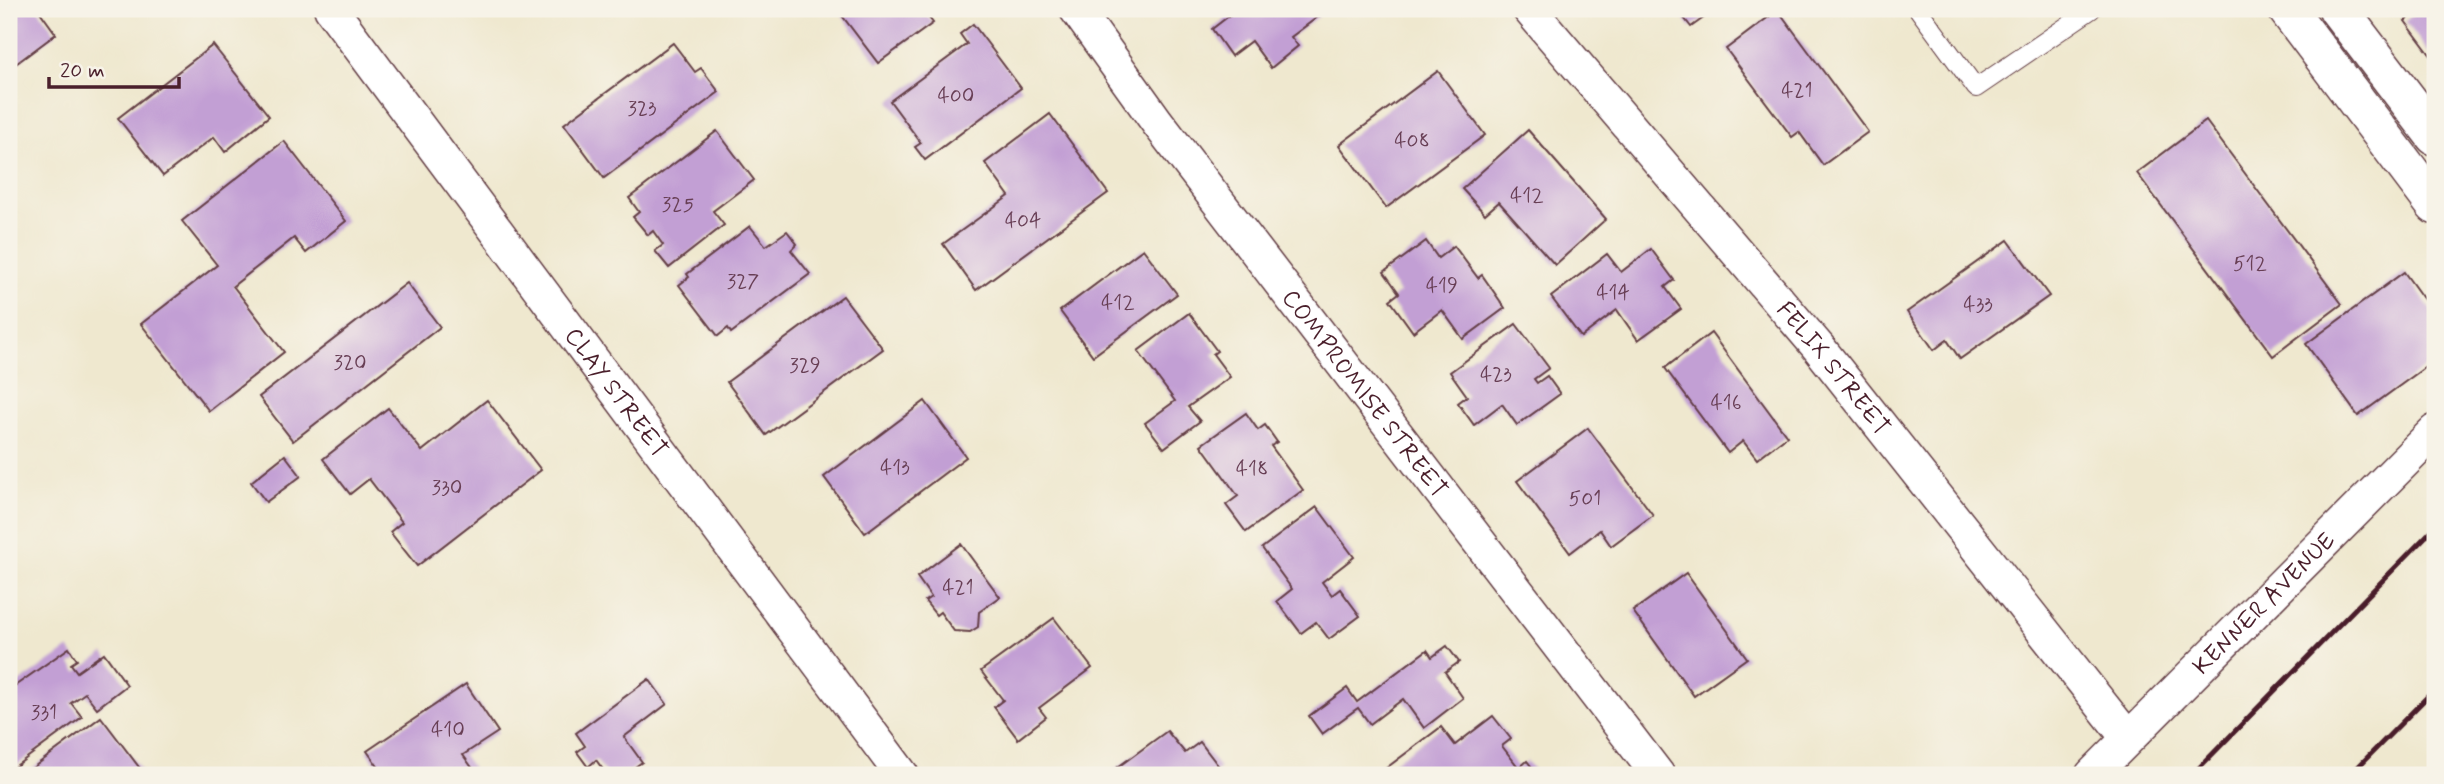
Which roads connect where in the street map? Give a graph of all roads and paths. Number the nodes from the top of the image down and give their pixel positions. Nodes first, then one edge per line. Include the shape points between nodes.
1 (331, 9) edge
2 (1076, 9) edge
3 (1529, 9) edge
4 (1918, 9) edge
5 (2092, 9) edge
6 (2287, 9) edge
7 (2338, 9) edge
8 (2435, 136) edge
9 (2435, 205) edge
10 (2435, 431) edge
11 (2127, 737) junction
12 (902, 775) edge
13 (1658, 775) edge
14 (2092, 775) edge

1 - 12 street, CLAY STREET
2 - 13 street, COMPROMISE STREET via 1157,122
3 - 11 street, FELIX STREET via 1819,348
4 - 5 lane via 1976,88
6 - 9 main road
7 - 8 main road
10 - 11 street, KENNER AVENUE
11 - 14 street, KENNER AVENUE

